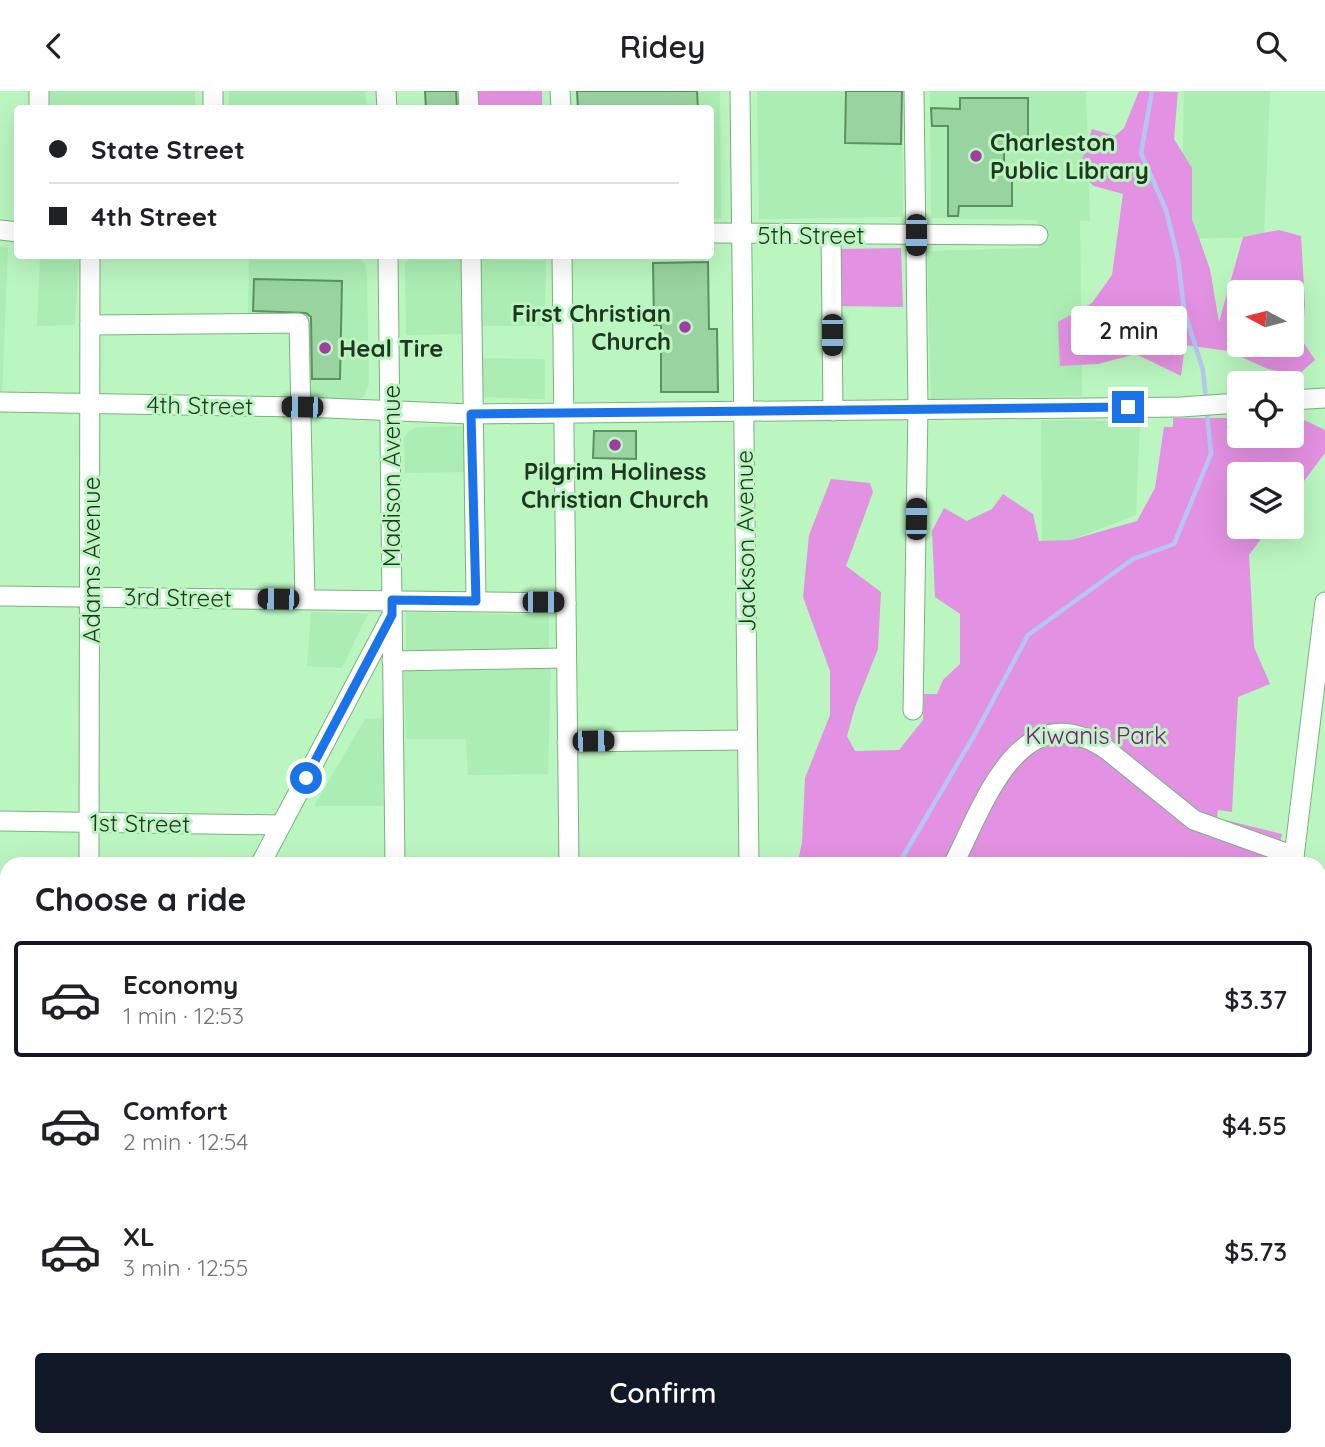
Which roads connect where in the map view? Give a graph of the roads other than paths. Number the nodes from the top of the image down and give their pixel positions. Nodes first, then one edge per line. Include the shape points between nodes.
1 (740, 91) edge
2 (914, 91) edge
3 (714, 233) edge
4 (741, 234) junction
5 (831, 235) junction
6 (916, 235) junction
7 (1038, 235) dead end
8 (90, 259) edge
9 (388, 259) edge
10 (471, 259) edge
11 (562, 259) edge
12 (90, 325) junction
13 (1325, 398) edge
14 (1304, 399) edge
15 (0, 402) edge
16 (91, 404) junction
17 (1227, 404) edge
18 (302, 407) junction
19 (391, 409) junction
20 (918, 409) junction
21 (833, 411) junction
22 (744, 412) junction
23 (471, 414) junction
24 (562, 414) junction
25 (0, 596) edge
26 (91, 596) junction
27 (305, 599) junction
28 (476, 601) junction
29 (1325, 602) edge
30 (566, 603) junction
31 (392, 608) junction
32 (565, 658) junction
33 (392, 661) junction
34 (913, 710) dead end
35 (747, 740) junction
36 (567, 742) junction
37 (0, 821) edge
38 (90, 822) junction
39 (281, 825) junction
40 (89, 857) edge
41 (264, 857) edge
42 (394, 857) edge
43 (569, 857) edge
44 (749, 857) edge
45 (958, 857) edge
46 (1286, 857) edge
47 (1294, 857) edge

1 - 4 street, Jackson Avenue
2 - 6 street
3 - 4 street, 5th Street
4 - 5 street, 5th Street
4 - 22 street, Jackson Avenue
5 - 6 street, 5th Street
5 - 21 street
6 - 7 street, 5th Street
6 - 20 street
8 - 12 street, Adams Avenue
9 - 19 street, Madison Avenue
10 - 23 street
11 - 24 street
12 - 16 street, Adams Avenue
12 - 18 street via 299,323
13 - 14 street
15 - 16 street, 4th Street
16 - 18 street, 4th Street
16 - 26 street, Adams Avenue
17 - 20 street, 4th Street
18 - 19 street, 4th Street
18 - 27 street
19 - 23 street, 4th Street
19 - 31 street, Madison Avenue
20 - 21 street, 4th Street
20 - 34 street
21 - 22 street, 4th Street
22 - 24 street, 4th Street
22 - 35 street, Jackson Avenue
23 - 24 street, 4th Street
23 - 28 street
24 - 30 street
25 - 26 street, 3rd Street
26 - 27 street, 3rd Street
26 - 38 street, Adams Avenue
27 - 31 street, 3rd Street
28 - 30 street, 3rd Street
28 - 31 street, 3rd Street
29 - 47 street
30 - 32 street
31 - 33 street, Madison Avenue
31 - 39 street
32 - 33 street
32 - 36 street
33 - 42 street, Madison Avenue
35 - 36 street
35 - 44 street, Jackson Avenue
36 - 43 street
37 - 38 street, 1st Street
38 - 39 street, 1st Street
38 - 40 street, Adams Avenue
39 - 41 street
45 - 46 street via 1011,757 1036,739 1066,734 1094,741 1194,820

